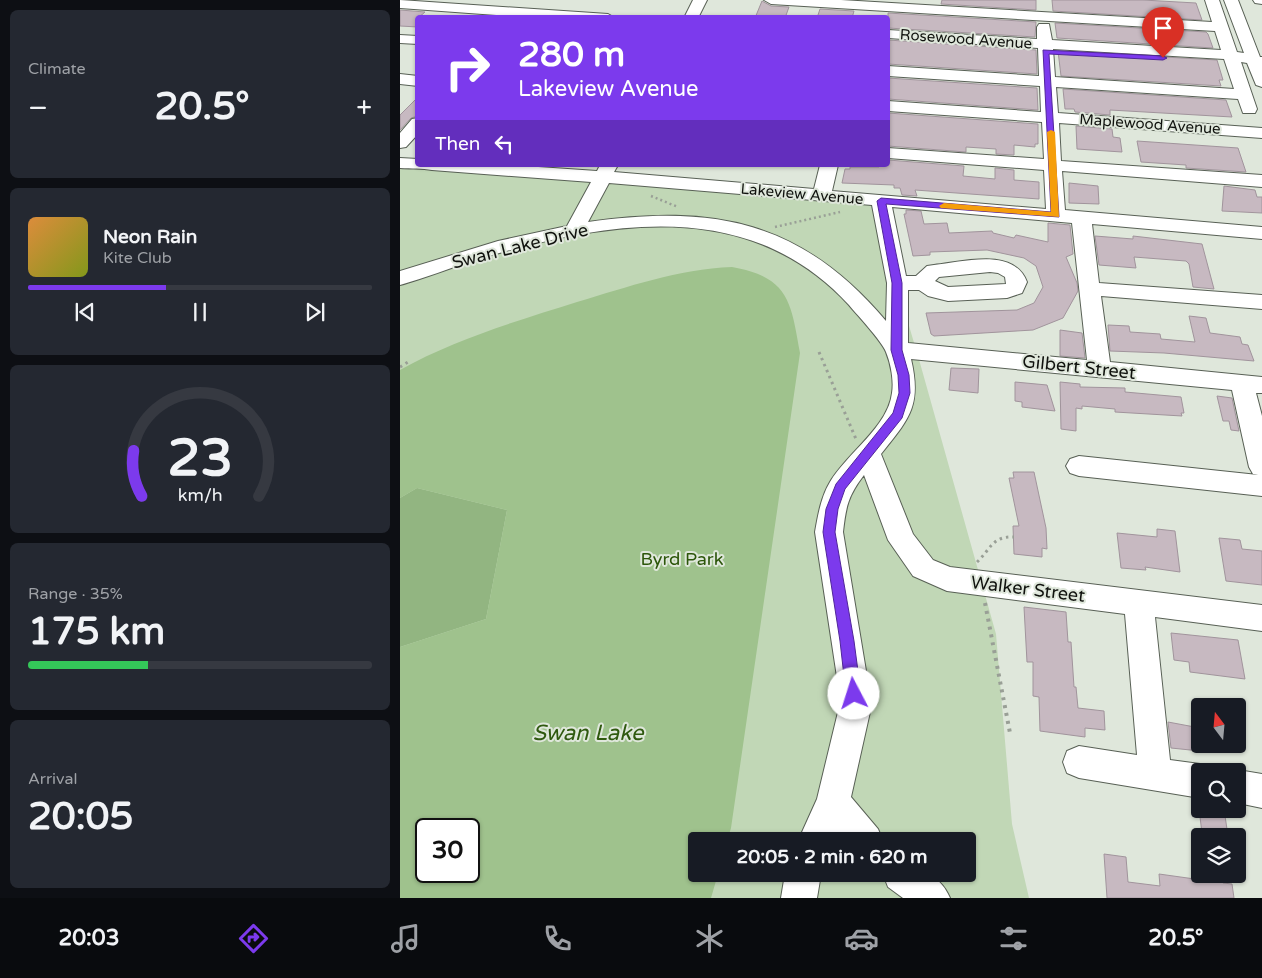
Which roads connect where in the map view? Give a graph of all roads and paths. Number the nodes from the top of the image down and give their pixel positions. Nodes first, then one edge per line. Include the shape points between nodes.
1 (405, 0) edge
2 (526, 0) edge
3 (700, 0) edge
4 (771, 0) edge
5 (1212, 0) edge
6 (1231, 0) edge
7 (400, 4) edge
8 (871, 8) edge
9 (1045, 8) edge
10 (400, 10) edge
11 (495, 15) edge
12 (504, 15) edge
13 (515, 15) edge
14 (692, 15) edge
15 (1222, 27) junction
16 (890, 34) edge
17 (400, 39) edge
18 (415, 40) edge
19 (890, 41) edge
20 (1046, 48) junction
21 (1232, 58) junction
22 (1258, 61) edge
23 (890, 71) edge
24 (400, 72) edge
25 (415, 73) edge
26 (400, 79) edge
27 (415, 80) edge
28 (1048, 82) junction
29 (1262, 82) edge
30 (1244, 95) junction
31 (890, 106) edge
32 (890, 114) edge
33 (400, 117) edge
34 (415, 118) edge
35 (1050, 121) junction
36 (415, 126) edge
37 (1260, 138) edge
38 (400, 143) edge
39 (890, 153) edge
40 (400, 163) edge
41 (415, 164) edge
42 (1053, 165) junction
43 (490, 167) edge
44 (828, 167) edge
45 (606, 171) edge
46 (1262, 181) edge
47 (646, 193) dead end
48 (821, 196) junction
49 (881, 201) junction
50 (841, 212) dead end
51 (1056, 215) junction
52 (1081, 217) junction
53 (697, 222) junction
54 (574, 230) junction
55 (750, 233) junction
56 (1262, 233) edge
57 (400, 278) edge
58 (897, 283) junction
59 (924, 283) dead end
60 (1091, 289) junction
61 (1262, 302) edge
62 (897, 350) junction
63 (819, 352) dead end
64 (408, 362) dead end
65 (400, 367) edge
66 (1099, 369) junction
67 (1252, 384) edge
68 (866, 456) junction
69 (1079, 466) dead end
70 (1262, 467) edge
71 (1262, 486) edge
72 (1014, 538) dead end
73 (976, 565) dead end
74 (984, 596) dead end
75 (1139, 603) junction
76 (1262, 618) edge
77 (1010, 733) dead end
78 (1079, 762) dead end
79 (1155, 774) junction
80 (1191, 780) edge
81 (1246, 788) edge
82 (1262, 790) edge
83 (833, 802) junction
84 (819, 832) edge
85 (856, 832) edge
86 (801, 882) edge
87 (911, 882) edge
88 (799, 898) edge
89 (932, 898) edge

1 - 7 street
2 - 13 street
3 - 14 street
4 - 8 street
5 - 15 street
6 - 22 street via 1249,29
7 - 12 street
8 - 9 street
9 - 15 street
9 - 20 street
10 - 11 street
15 - 21 street
16 - 20 street, Rosewood Avenue
17 - 18 street
19 - 20 street, Rosewood Avenue
20 - 21 street, Rosewood Avenue
20 - 28 street
21 - 22 street, Rosewood Avenue
21 - 30 street
22 - 29 street
23 - 28 street
24 - 25 street
26 - 27 street
28 - 30 street
28 - 35 street
30 - 37 street
31 - 35 street, Maplewood Avenue
32 - 35 street, Maplewood Avenue
33 - 34 street
35 - 37 street, Maplewood Avenue
35 - 42 street
36 - 38 street
39 - 42 street
40 - 41 street
42 - 46 street
42 - 51 street
43 - 45 street, Lakeview Avenue
44 - 48 street
45 - 48 street, Lakeview Avenue
45 - 54 street
47 - 53 path via 698,216
48 - 49 street, Lakeview Avenue
49 - 51 street, Lakeview Avenue
49 - 58 street
50 - 55 path
51 - 52 street, Lakeview Avenue
52 - 56 street, Lakeview Avenue
52 - 60 street
53 - 54 street, Swan Lake Drive via 632,223
53 - 55 street, Swan Lake Drive
54 - 57 street, Swan Lake Drive
55 - 62 street, Swan Lake Drive via 778,243 830,275 856,298
58 - 59 street
58 - 62 street
60 - 61 street
60 - 66 street
62 - 66 street, Gilbert Street
62 - 68 street via 904,393 898,415
63 - 68 path
64 - 65 path
66 - 67 street, Gilbert Street
67 - 70 street
68 - 75 street, Walker Street via 902,540 924,568 947,579
68 - 83 street via 840,487 832,509 829,532 852,677 854,712
69 - 71 street
72 - 73 path via 994,539
74 - 77 path
75 - 76 street, Walker Street
75 - 79 street
78 - 79 street
79 - 80 street
81 - 82 street
83 - 84 street
83 - 85 street
86 - 88 street
87 - 89 street

